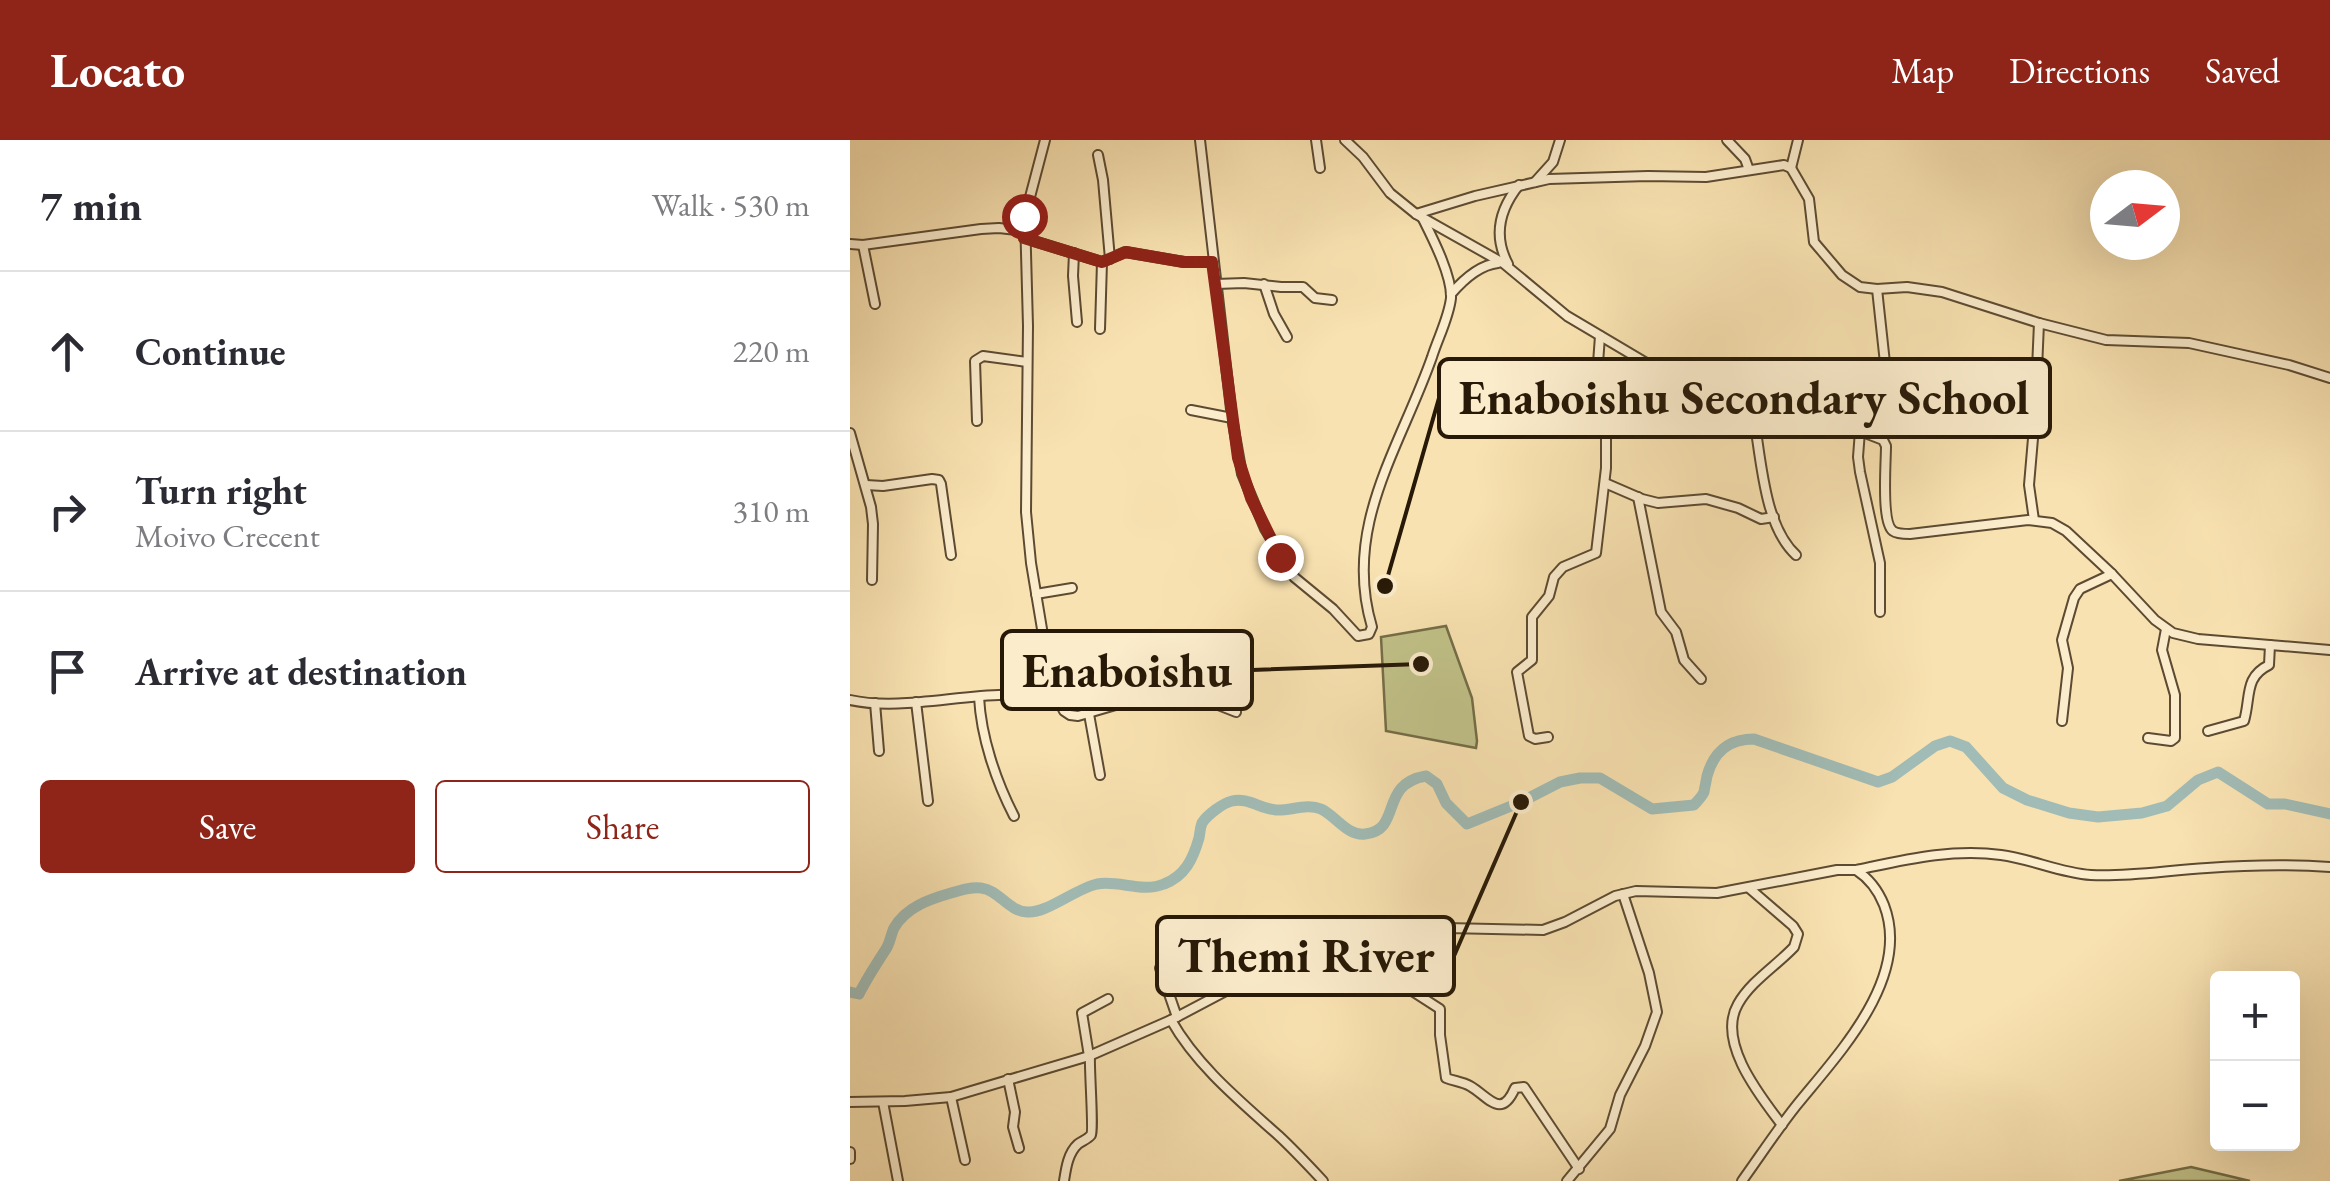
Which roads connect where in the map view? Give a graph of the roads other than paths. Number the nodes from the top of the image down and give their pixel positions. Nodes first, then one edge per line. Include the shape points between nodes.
1 (1045, 140) edge
2 (1200, 140) edge
3 (1316, 140) edge
4 (1345, 140) edge
5 (1560, 140) edge
6 (1727, 140) edge
7 (1798, 140) edge
8 (1098, 155) dead end
9 (1320, 168) dead end
10 (1791, 168) junction
11 (1749, 170) junction
12 (1536, 182) junction
13 (1518, 186) junction
14 (1420, 216) junction
15 (1024, 234) junction
16 (850, 244) edge
17 (863, 245) junction
18 (1074, 253) junction
19 (1106, 260) junction
20 (1212, 262) junction
21 (1503, 263) junction
22 (1511, 269) junction
23 (1216, 284) junction
24 (1264, 284) junction
25 (1877, 289) junction
26 (1451, 294) junction
27 (1332, 300) dead end
28 (875, 304) dead end
29 (1077, 322) dead end
30 (2039, 323) junction
31 (1100, 330) dead end
32 (1600, 336) junction
33 (1288, 337) dead end
34 (1027, 362) junction
35 (2330, 378) edge
36 (1695, 388) junction
37 (1752, 408) junction
38 (1192, 410) dead end
39 (1232, 418) junction
40 (977, 421) dead end
41 (1889, 424) dead end
42 (1690, 431) dead end
43 (1860, 431) junction
44 (850, 432) edge
45 (1605, 483) junction
46 (866, 485) junction
47 (1638, 498) junction
48 (1774, 517) junction
49 (2034, 520) junction
50 (1796, 554) dead end
51 (951, 555) dead end
52 (2112, 574) junction
53 (872, 580) dead end
54 (1072, 588) dead end
55 (1036, 594) junction
56 (1880, 612) dead end
57 (2166, 629) junction
58 (2270, 645) junction
59 (2330, 650) edge
60 (1702, 679) dead end
61 (979, 696) junction
62 (850, 700) edge
63 (1057, 700) junction
64 (875, 702) junction
65 (916, 702) junction
66 (1236, 712) dead end
67 (1089, 714) junction
68 (2062, 721) dead end
69 (2208, 730) dead end
70 (1548, 738) dead end
71 (2148, 738) dead end
72 (879, 751) dead end
73 (1100, 775) dead end
74 (928, 801) dead end
75 (1014, 816) dead end
76 (2330, 866) edge
77 (1856, 870) junction
78 (1750, 888) junction
79 (1623, 894) junction
80 (1246, 932) dead end
81 (1392, 932) junction
82 (1160, 968) dead end
83 (1258, 978) junction
84 (1108, 998) dead end
85 (1174, 1019) junction
86 (1089, 1055) junction
87 (1008, 1079) junction
88 (952, 1096) junction
89 (850, 1102) edge
90 (884, 1102) junction
91 (1782, 1125) junction
92 (1019, 1148) dead end
93 (965, 1160) dead end
94 (1579, 1169) junction
95 (898, 1181) edge
96 (1064, 1181) edge
97 (1323, 1181) edge
98 (1567, 1181) edge
99 (1742, 1181) edge

1 - 15 street
2 - 20 street
3 - 9 street
4 - 14 street via 1390,193
5 - 12 street
6 - 11 street
7 - 10 street
8 - 19 street
10 - 11 street
10 - 25 street via 1809,199 1819,250 1860,288
11 - 12 street via 1706,178
12 - 13 street
13 - 14 street
13 - 22 street via 1498,234
14 - 21 street
14 - 26 street
15 - 17 street via 999,228
15 - 18 street
15 - 34 street
16 - 17 street
17 - 28 street
18 - 19 street
18 - 29 street
19 - 20 street via 1126,252
19 - 31 street
20 - 23 street
21 - 22 street
21 - 26 street via 1486,265
22 - 32 street
23 - 24 street
23 - 39 street
24 - 27 street via 1303,287 1315,298
24 - 33 street
25 - 30 street via 1942,292
25 - 41 street
26 - 39 street via 1365,537 1368,634 1354,634 1280,557 1242,474
30 - 35 street via 2115,341 2188,343
30 - 49 street via 2029,485
32 - 36 street
32 - 45 street
34 - 40 street via 983,356 975,361
34 - 55 street via 1026,512
36 - 37 street
36 - 42 street
37 - 43 street via 1813,413
37 - 48 street
38 - 39 street
43 - 49 street via 1885,442 1886,512 1894,532
43 - 56 street via 1860,472 1880,562
44 - 46 street
45 - 47 street
45 - 70 street via 1596,553 1554,577 1551,593 1532,617 1532,660 1517,672 1529,736
46 - 51 street via 939,480
46 - 53 street
47 - 48 street via 1698,498 1760,520
47 - 60 street via 1661,612 1684,660
48 - 50 street
49 - 52 street via 2066,531
52 - 57 street
52 - 68 street via 2074,598 2062,640 2068,668
54 - 55 street
55 - 63 street
57 - 58 street
57 - 71 street via 2162,650 2175,695 2176,736
58 - 59 street
58 - 69 street via 2268,664 2253,677 2244,720
61 - 63 street
61 - 65 street
61 - 75 street
62 - 64 street
63 - 67 street via 1070,715
64 - 65 street
64 - 72 street
65 - 74 street
66 - 67 street via 1167,690
67 - 73 street
76 - 77 street via 2088,875 1980,853
77 - 78 street
77 - 91 street via 1882,899 1892,933 1890,955 1851,1037
78 - 79 street
78 - 91 street via 1798,934 1794,947 1744,995 1733,1022 1742,1065
79 - 81 street via 1543,930
79 - 94 street via 1657,1012 1610,1129
80 - 83 street
81 - 83 street via 1324,942 1282,976
81 - 94 street via 1404,983 1441,1013 1446,1078 1496,1104 1524,1087
82 - 85 street
83 - 85 street
84 - 86 street via 1082,1014
85 - 86 street
85 - 97 street via 1228,1090
86 - 87 street
86 - 96 street via 1092,1131 1073,1149
87 - 88 street
87 - 92 street
88 - 90 street
88 - 93 street
89 - 90 street
90 - 95 street
91 - 99 street
94 - 98 street

